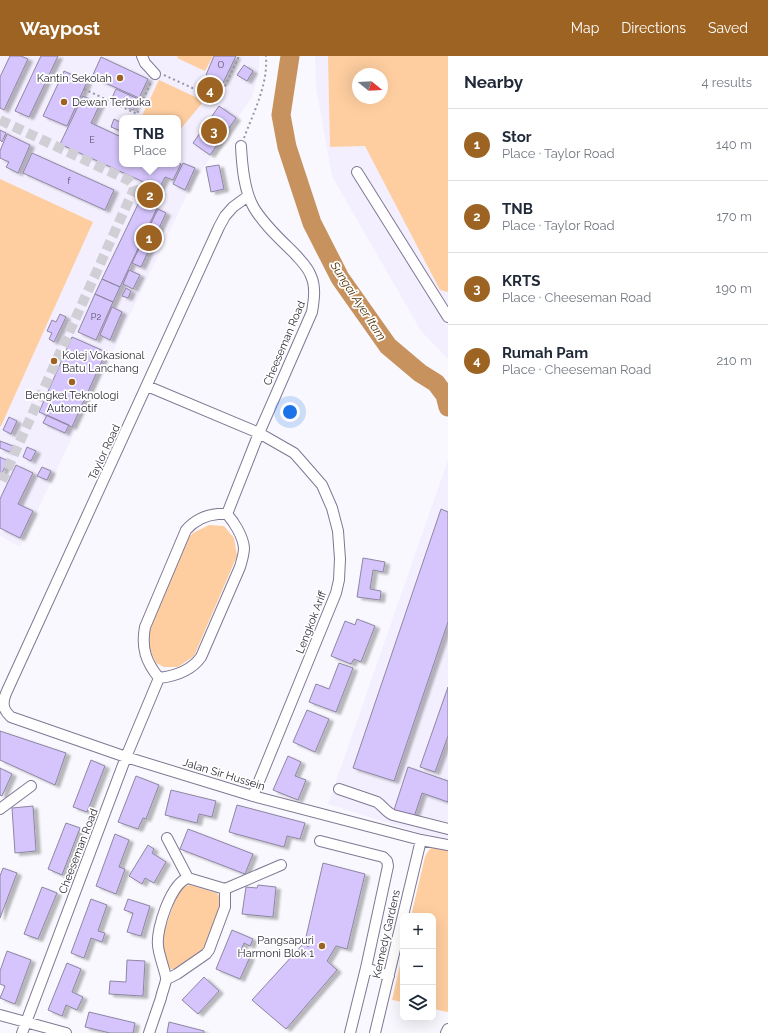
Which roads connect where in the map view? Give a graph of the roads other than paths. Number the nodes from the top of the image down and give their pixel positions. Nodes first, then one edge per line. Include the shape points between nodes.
1 (142, 56) edge
2 (156, 74) road end
3 (241, 146) road end
4 (357, 172) dead end
5 (248, 196) junction
6 (448, 317) edge
7 (148, 386) junction
8 (258, 433) junction
9 (227, 514) junction
10 (159, 678) junction
11 (3, 704) joint
12 (126, 757) junction
13 (31, 786) dead end
14 (339, 789) dead end
15 (253, 796) junction
16 (0, 809) edge
17 (448, 829) edge
18 (167, 838) dead end
19 (421, 840) junction
20 (320, 841) dead end
21 (448, 845) edge
22 (281, 865) dead end
23 (188, 878) junction
24 (225, 889) junction
25 (366, 968) junction
26 (389, 976) junction
27 (167, 979) junction
28 (0, 1014) edge
29 (26, 1022) junction
30 (448, 1029) edge
31 (22, 1033) edge
32 (66, 1033) edge
33 (149, 1033) edge
34 (350, 1033) edge
35 (375, 1033) edge
36 (446, 1033) edge

1 - 2 street
3 - 5 street, Cheeseman Road
4 - 6 street
5 - 7 street, Taylor Road via 233,207 219,227
5 - 8 street, Cheeseman Road via 262,220 306,266 312,276 314,289 312,312
7 - 8 street, Lengkok Ariff
7 - 11 street, Taylor Road
8 - 9 street, Cheeseman Road
8 - 15 street, Lengkok Ariff via 294,453 322,485 338,531 340,559 336,593
9 - 10 street via 244,547 240,566 197,663 183,673
9 - 10 street via 210,515 196,521 186,530 145,627 143,646 149,664
10 - 12 street, Cheeseman Road
11 - 12 street, Jalan Sir Hussein via 11,716
12 - 15 street, Jalan Sir Hussein
12 - 29 street, Cheeseman Road
13 - 16 street
14 - 17 street via 376,802 393,815
15 - 19 street, Jalan Sir Hussein
18 - 23 street
19 - 21 street, Jalan Sir Hussein
19 - 26 street, Kennedy Gardens
20 - 25 street via 383,857 388,863
22 - 24 street
23 - 24 street
23 - 27 street via 177,886 170,897 157,938
24 - 27 street via 225,907 209,950
25 - 26 street
25 - 34 street
26 - 35 street, Kennedy Gardens
27 - 33 street
28 - 29 street
29 - 31 street, Cheeseman Road
29 - 32 street
30 - 36 street

